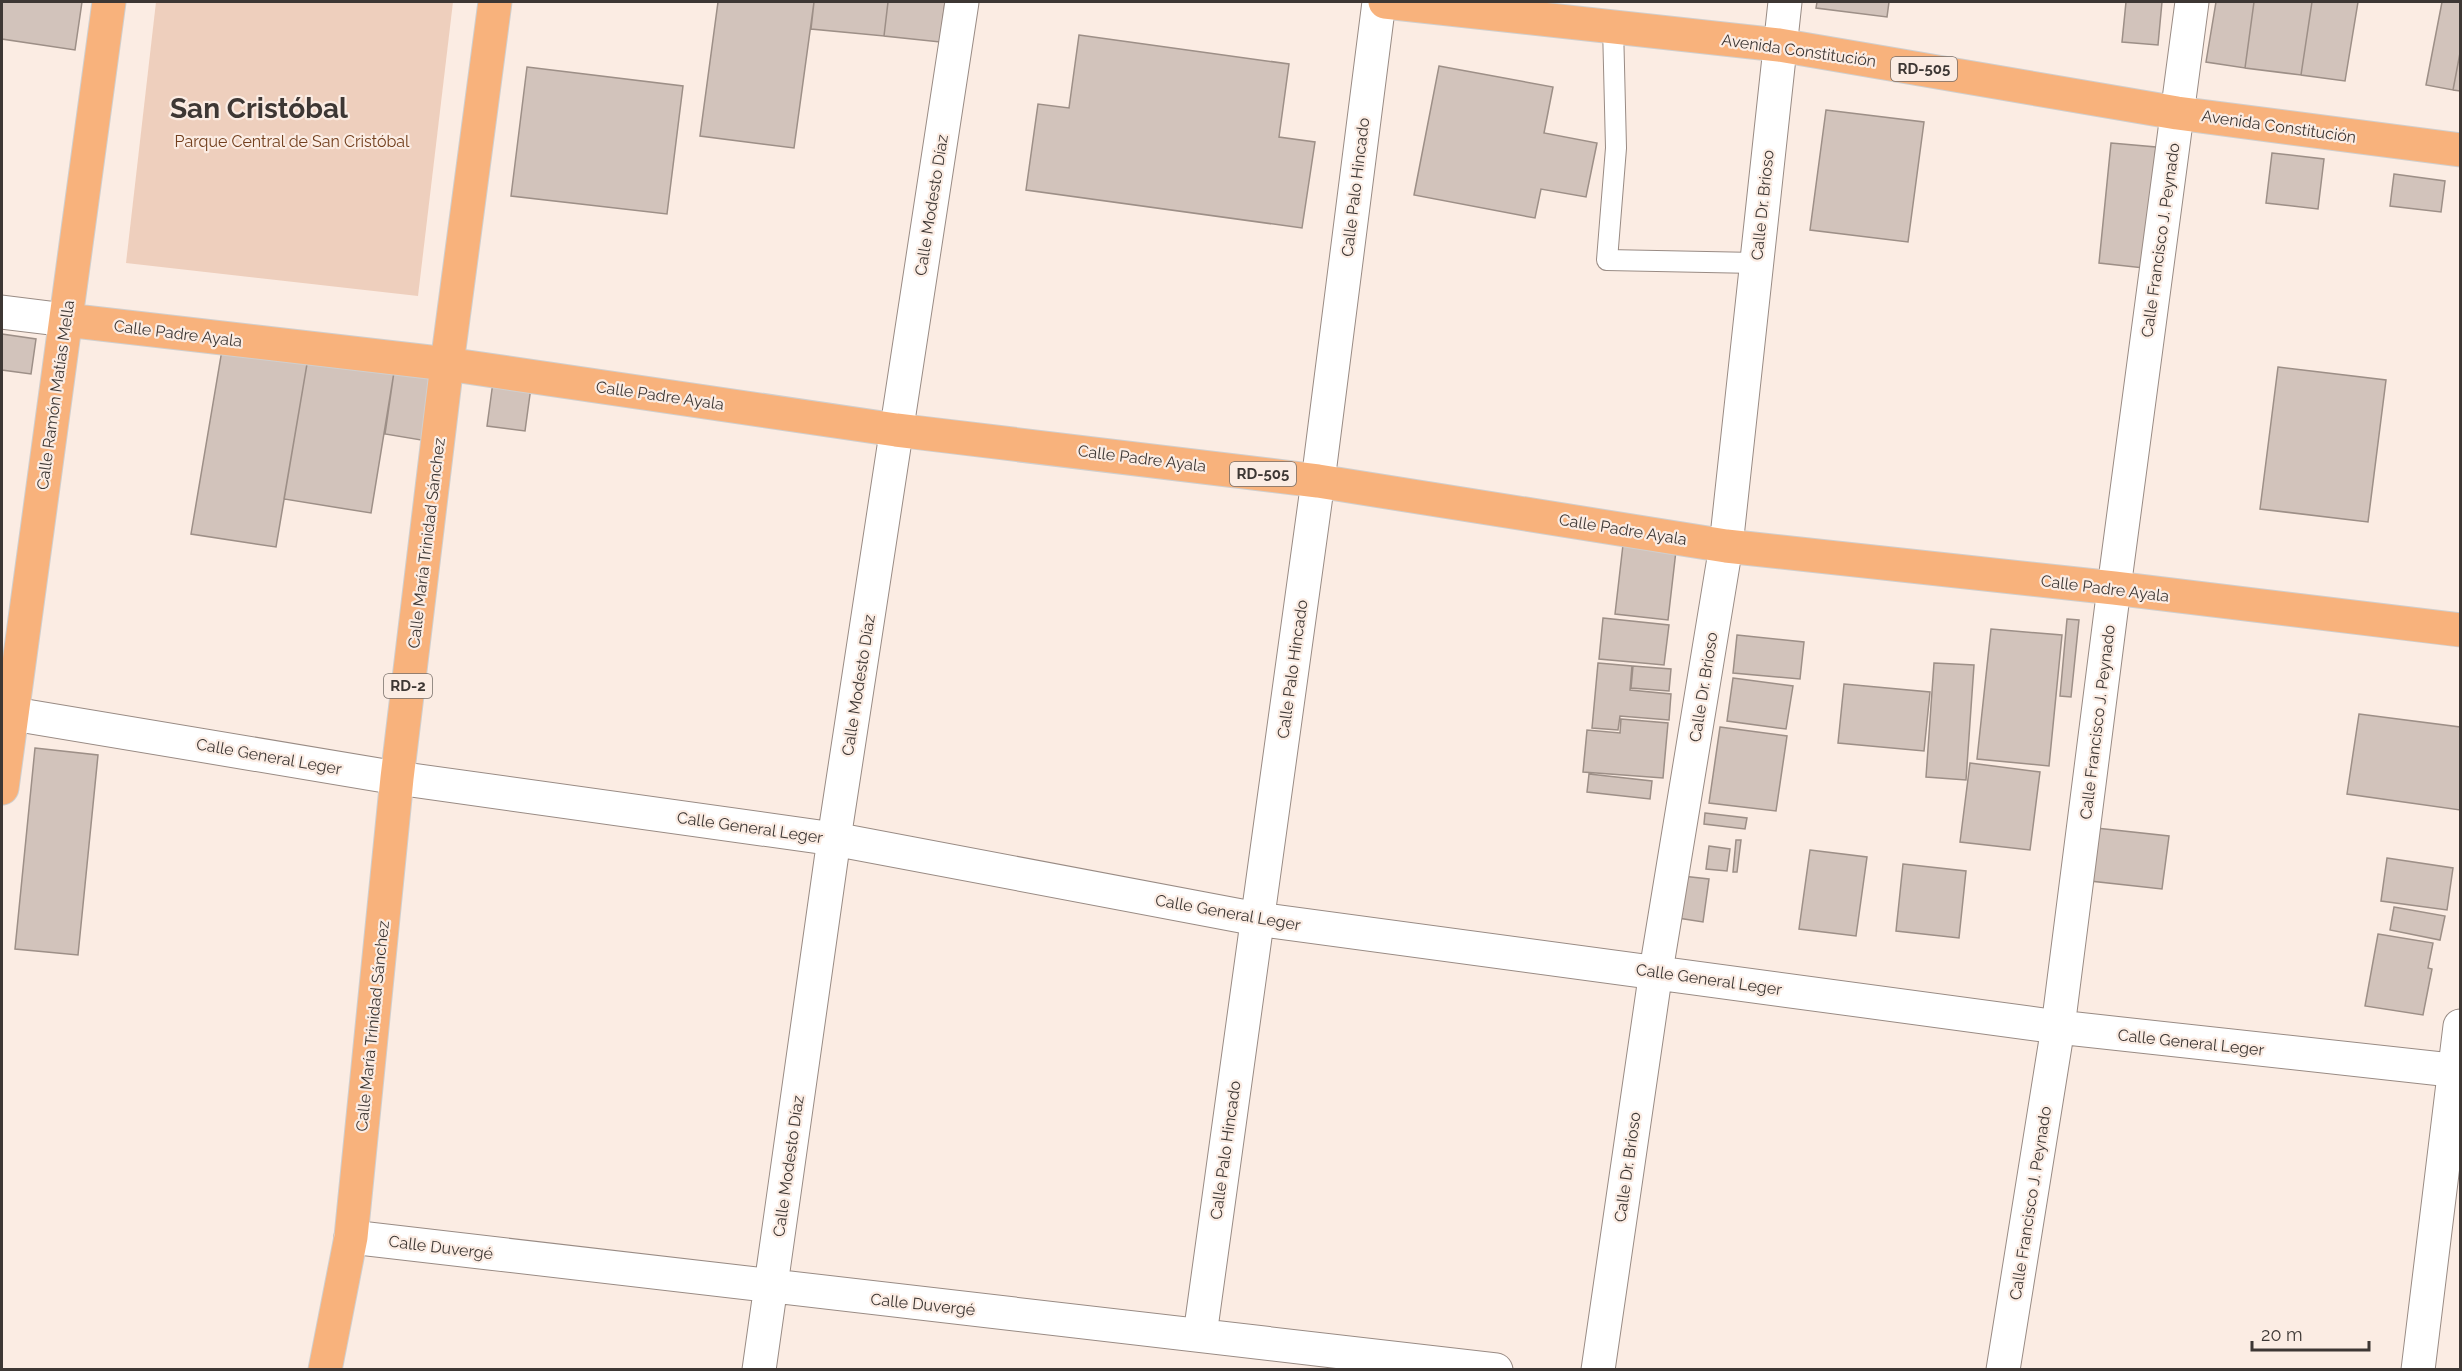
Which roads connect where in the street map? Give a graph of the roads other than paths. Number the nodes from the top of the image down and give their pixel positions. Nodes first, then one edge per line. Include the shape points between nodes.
1 (109, 2) edge
2 (495, 2) edge
3 (962, 2) edge
4 (1379, 2) edge
5 (1385, 2) edge
6 (1785, 2) edge
7 (2192, 2) edge
8 (1613, 26) junction
9 (1779, 45) junction
10 (2177, 112) junction
11 (2460, 150) edge
12 (1756, 263) junction
13 (2, 312) edge
14 (66, 320) junction
15 (447, 364) junction
16 (896, 430) junction
17 (1318, 481) junction
18 (1726, 546) junction
19 (2114, 588) junction
20 (2460, 630) edge
21 (7, 712) edge
22 (397, 778) junction
23 (2, 788) edge
24 (834, 839) junction
25 (1257, 919) junction
26 (1656, 971) junction
27 (2460, 1026) edge
28 (2058, 1027) junction
29 (2457, 1071) edge
30 (351, 1237) junction
31 (772, 1286) junction
32 (1200, 1335) junction
33 (325, 1370) edge
34 (759, 1370) edge
35 (1496, 1370) edge
36 (1598, 1370) edge
37 (2003, 1370) edge
38 (2418, 1370) edge

1 - 14 main road, Calle Ramón Matías Mella
2 - 15 main road, Calle María Trinidad Sánchez / RD-2
3 - 16 street, Calle Modesto Díaz
4 - 17 street, Calle Palo Hincado
5 - 8 main road, Avenida Constitución / RD-505
6 - 9 street, Calle Dr. Brioso
7 - 10 street, Calle Francisco J. Peynado
8 - 9 main road, Avenida Constitución / RD-505
8 - 12 lane via 1616,148 1608,260
9 - 10 main road, Avenida Constitución / RD-505
9 - 12 street, Calle Dr. Brioso
10 - 11 main road, Avenida Constitución / RD-505
10 - 19 street, Calle Francisco J. Peynado
12 - 18 street, Calle Dr. Brioso
13 - 14 street, Calle Padre Ayala
14 - 15 main road, Calle Padre Ayala / RD-505
14 - 21 main road, Calle Ramón Matías Mella
15 - 16 main road, Calle Padre Ayala / RD-505
15 - 22 main road, Calle María Trinidad Sánchez / RD-2
16 - 17 main road, Calle Padre Ayala / RD-505
16 - 24 street, Calle Modesto Díaz
17 - 18 main road, Calle Padre Ayala / RD-505
17 - 25 street, Calle Palo Hincado
18 - 19 main road, Calle Padre Ayala / RD-505
18 - 26 street, Calle Dr. Brioso
19 - 20 main road, Calle Padre Ayala / RD-505
19 - 28 street, Calle Francisco J. Peynado
21 - 22 street, Calle General Leger
21 - 23 main road, Calle Ramón Matías Mella
22 - 24 street, Calle General Leger
22 - 30 main road, Calle María Trinidad Sánchez / RD-2
24 - 25 street, Calle General Leger
24 - 31 street, Calle Modesto Díaz
25 - 26 street, Calle General Leger
25 - 32 street, Calle Palo Hincado
26 - 28 street, Calle General Leger
26 - 36 street, Calle Dr. Brioso
27 - 29 street
28 - 29 street, Calle General Leger
28 - 37 street, Calle Francisco J. Peynado
29 - 38 street
30 - 31 street, Calle Duvergé
30 - 33 main road, Calle María Trinidad Sánchez / RD-2
31 - 32 street, Calle Duvergé
31 - 34 street, Calle Modesto Díaz
32 - 35 street, Calle Duvergé

